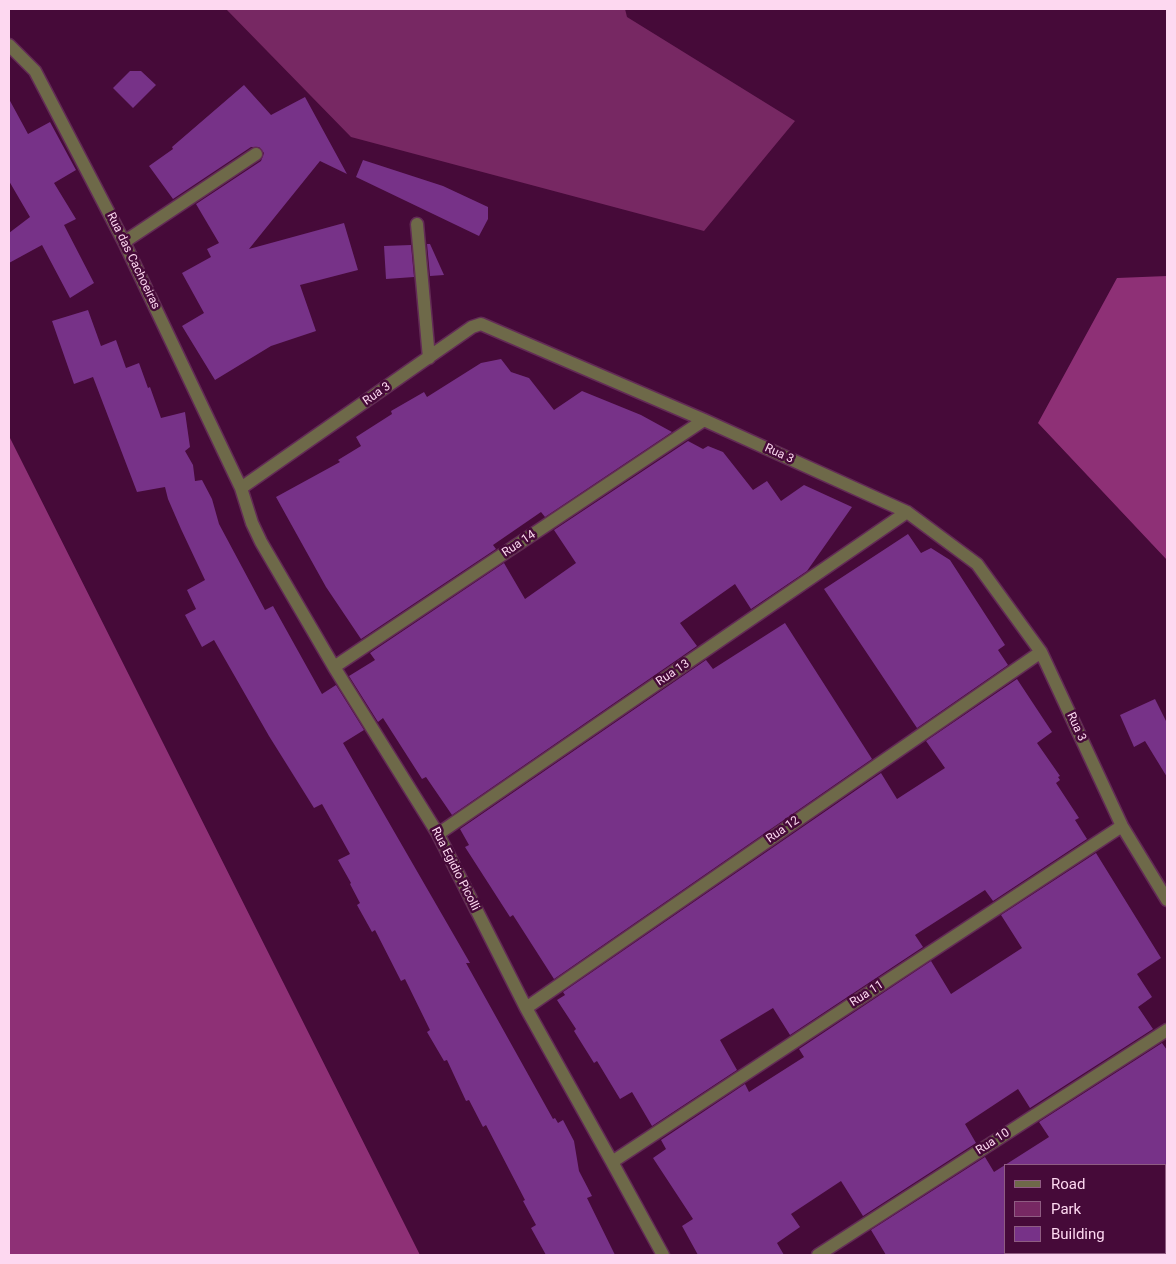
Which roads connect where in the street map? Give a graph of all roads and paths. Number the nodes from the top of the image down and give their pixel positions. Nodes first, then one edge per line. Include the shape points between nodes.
1 (9, 45) edge
2 (256, 154) dead end
3 (417, 224) dead end
4 (124, 242) junction
5 (430, 358) junction
6 (704, 420) junction
7 (241, 488) junction
8 (907, 512) junction
9 (1041, 652) junction
10 (334, 667) junction
11 (1122, 826) junction
12 (438, 834) junction
13 (1167, 900) edge
14 (526, 1008) junction
15 (1167, 1030) edge
16 (612, 1162) junction
17 (663, 1255) edge
18 (818, 1255) edge

1 - 4 street, Rua das Cachoeiras via 34,71
2 - 4 street
3 - 5 street
4 - 7 street, Rua das Cachoeiras
5 - 6 street, Rua 3 via 481,324
5 - 7 street, Rua 3
6 - 8 street, Rua 3
6 - 10 street, Rua 14
7 - 10 street, Rua Egidio Picolli via 261,542
8 - 9 street, Rua 3 via 977,564
8 - 12 street, Rua 13
9 - 11 street, Rua 3
9 - 14 street, Rua 12
10 - 12 street, Rua Egidio Picolli
11 - 13 street, Rua 3
11 - 16 street, Rua 11
12 - 14 street, Rua Egidio Picolli
14 - 16 street, Rua Egidio Picolli
15 - 18 street, Rua 10
16 - 17 street, Rua Egidio Picolli

